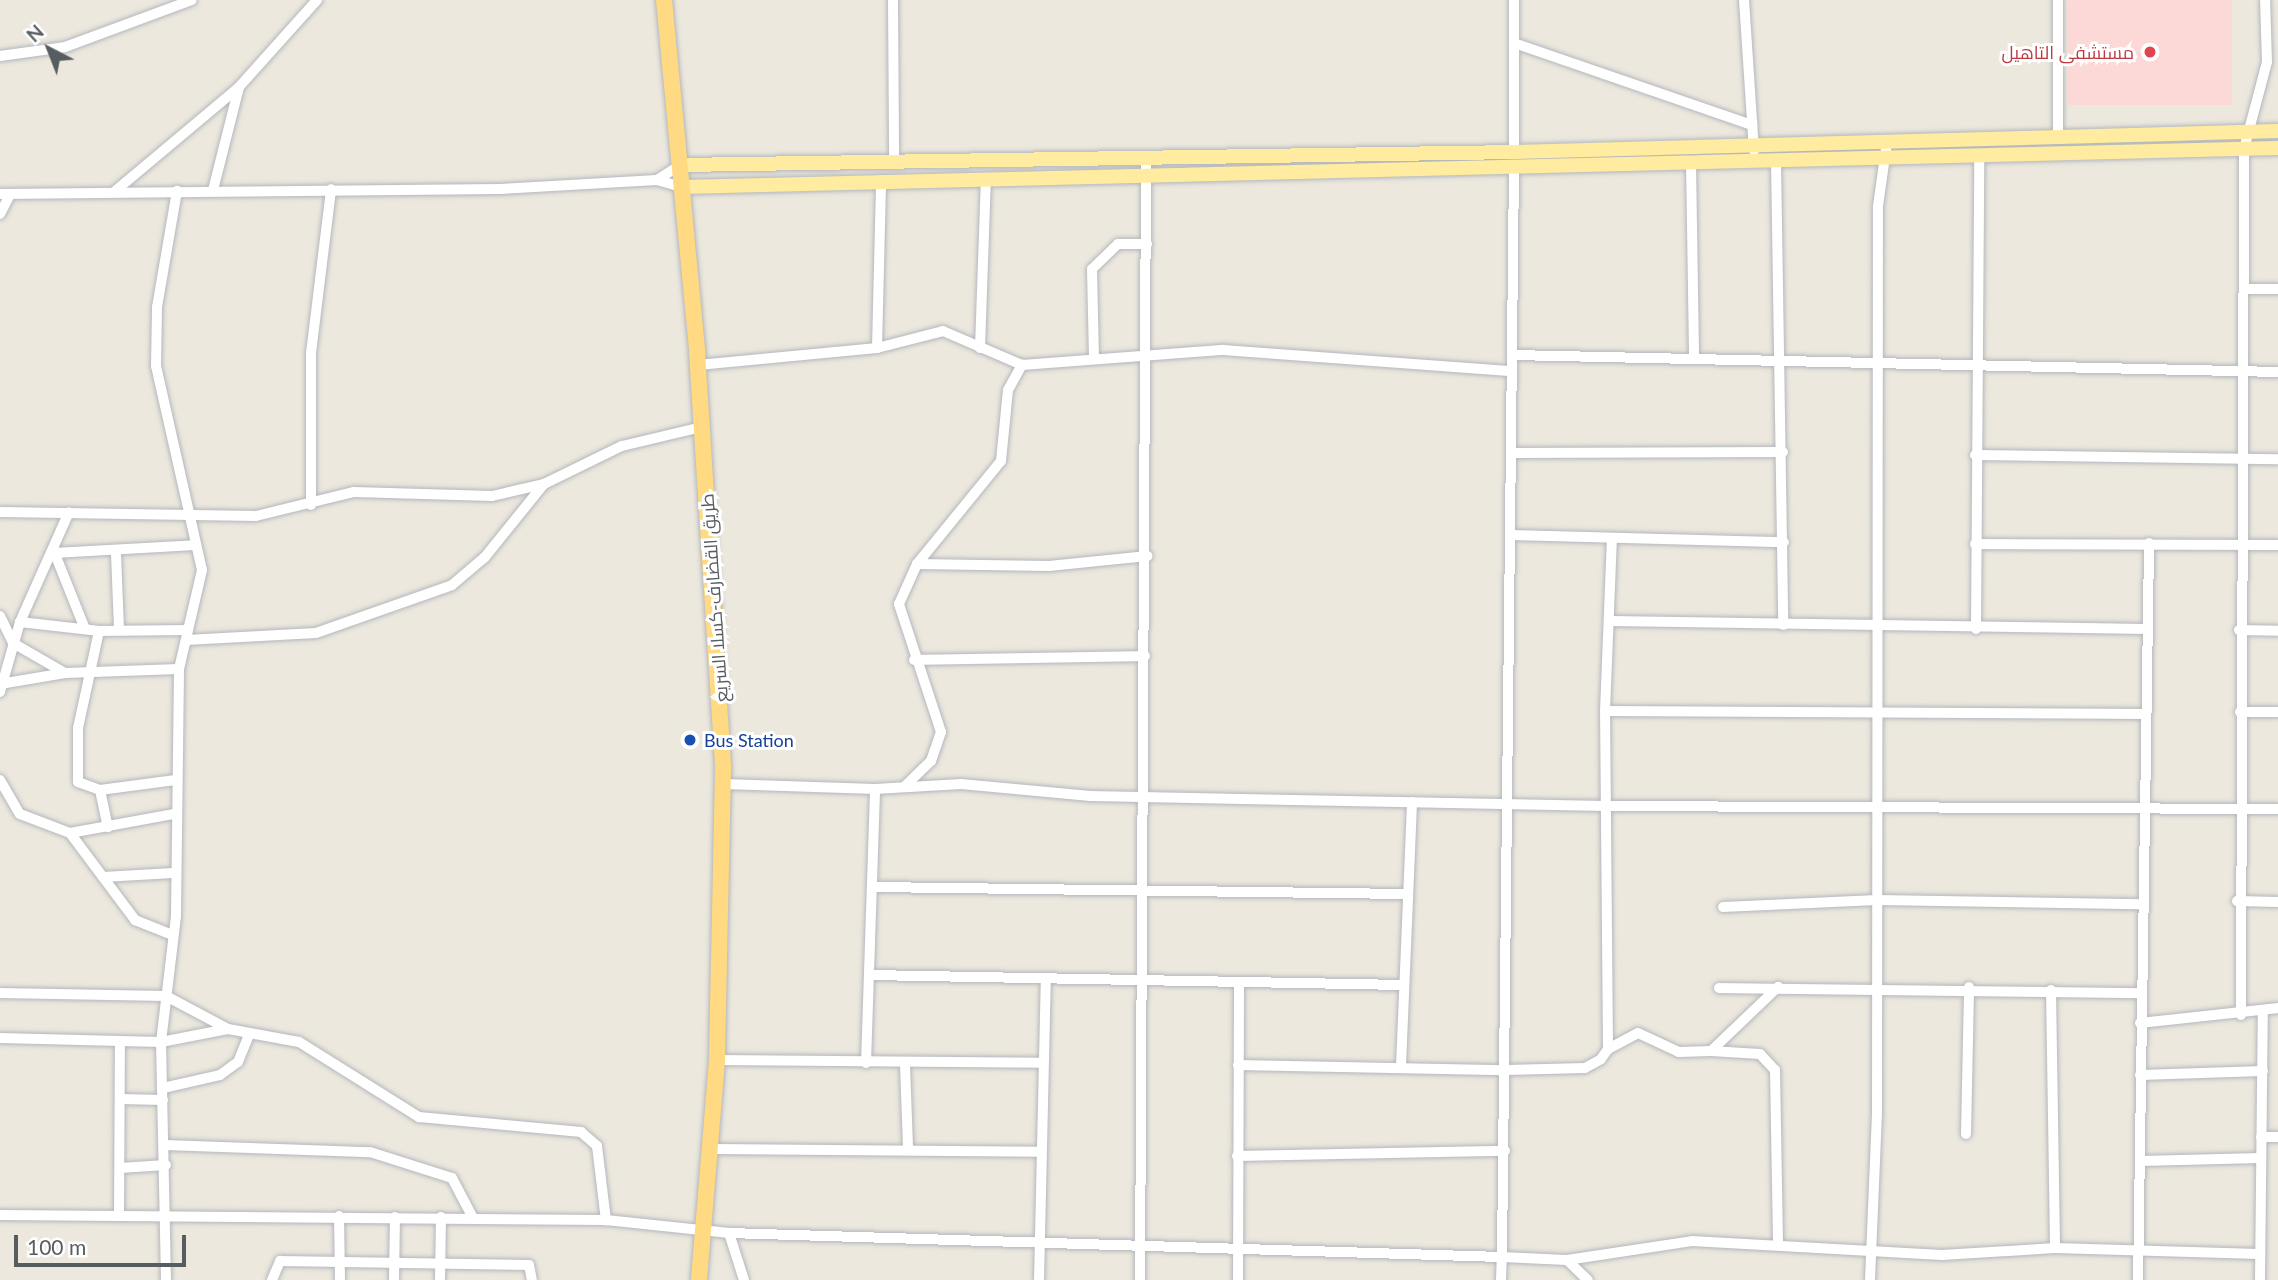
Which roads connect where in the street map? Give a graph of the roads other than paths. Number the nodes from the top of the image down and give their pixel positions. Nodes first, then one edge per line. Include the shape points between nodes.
1 (192, 0) edge
2 (317, 0) edge
3 (664, 0) edge
4 (893, 0) edge
5 (1514, 0) edge
6 (1744, 0) edge
7 (2058, 0) edge
8 (2265, 0) edge
9 (1514, 43) junction
10 (0, 56) edge
11 (2278, 57) edge
12 (2267, 62) junction
13 (239, 87) junction
14 (1752, 125) junction
15 (2246, 131) junction
16 (2278, 131) edge
17 (2058, 135) junction
18 (1887, 142) junction
19 (1754, 145) junction
20 (2278, 148) edge
21 (2244, 149) junction
22 (1979, 154) junction
23 (1882, 159) junction
24 (1146, 160) junction
25 (1514, 160) junction
26 (1753, 161) junction
27 (1776, 161) junction
28 (1691, 162) junction
29 (894, 163) junction
30 (680, 165) junction
31 (1146, 177) junction
32 (986, 179) junction
33 (657, 180) junction
34 (881, 180) junction
35 (682, 187) junction
36 (331, 189) junction
37 (213, 190) junction
38 (177, 191) junction
39 (114, 192) junction
40 (5, 194) edge
41 (0, 214) edge
42 (1147, 244) junction
43 (2248, 289) junction
44 (2278, 289) edge
45 (877, 348) junction
46 (980, 348) junction
47 (1512, 355) junction
48 (1782, 357) junction
49 (1094, 358) junction
50 (1693, 358) junction
51 (1143, 359) junction
52 (1876, 360) junction
53 (698, 365) junction
54 (1022, 365) junction
55 (1979, 369) junction
56 (1512, 371) junction
57 (2245, 371) junction
58 (2278, 372) edge
59 (702, 427) junction
60 (1783, 452) junction
61 (1511, 453) junction
62 (1975, 455) junction
63 (2242, 459) junction
64 (2278, 459) edge
65 (544, 484) junction
66 (311, 505) junction
67 (0, 512) edge
68 (69, 512) junction
69 (189, 514) junction
70 (1511, 535) junction
71 (1612, 539) junction
72 (1784, 542) junction
73 (2149, 542) junction
74 (1975, 544) junction
75 (195, 545) junction
76 (2241, 545) junction
77 (2278, 545) edge
78 (53, 551) junction
79 (116, 554) junction
80 (1147, 556) junction
81 (917, 564) junction
82 (0, 616) edge
83 (1610, 621) junction
84 (20, 622) junction
85 (1783, 625) junction
86 (1880, 627) junction
87 (85, 629) junction
88 (1976, 629) junction
89 (2146, 629) junction
90 (119, 630) junction
91 (99, 631) junction
92 (2239, 631) junction
93 (2278, 631) edge
94 (187, 635) junction
95 (13, 643) junction
96 (1145, 656) junction
97 (914, 660) junction
98 (179, 669) junction
99 (90, 672) junction
100 (65, 673) junction
101 (1, 687) edge
102 (1605, 711) junction
103 (1880, 712) junction
104 (2240, 712) junction
105 (2278, 712) edge
106 (2145, 714) junction
107 (0, 780) edge
108 (175, 780) junction
109 (724, 784) junction
110 (904, 787) junction
111 (875, 789) junction
112 (100, 790) junction
113 (1145, 797) junction
114 (1412, 802) junction
115 (1508, 803) junction
116 (1878, 805) junction
117 (1606, 806) junction
118 (2240, 808) junction
119 (2278, 808) edge
120 (2147, 810) junction
121 (174, 814) junction
122 (108, 827) junction
123 (71, 834) junction
124 (173, 873) junction
125 (103, 877) junction
126 (872, 887) junction
127 (1144, 892) junction
128 (1408, 894) junction
129 (1877, 900) junction
130 (2237, 901) junction
131 (2278, 902) edge
132 (2141, 904) junction
133 (1723, 907) dead end
134 (172, 934) junction
135 (869, 975) junction
136 (1046, 978) junction
137 (1143, 979) junction
138 (1239, 983) junction
139 (1404, 985) junction
140 (1876, 986) junction
141 (1778, 987) junction
142 (1969, 987) junction
143 (1719, 988) dead end
144 (2051, 990) junction
145 (0, 993) edge
146 (2140, 993) junction
147 (166, 996) junction
148 (2278, 1008) edge
149 (2263, 1010) junction
150 (2241, 1015) junction
151 (2140, 1023) junction
152 (228, 1029) junction
153 (250, 1033) junction
154 (0, 1038) edge
155 (161, 1042) junction
156 (120, 1044) junction
157 (1608, 1049) junction
158 (1711, 1051) junction
159 (716, 1059) junction
160 (866, 1063) junction
161 (1042, 1063) junction
162 (905, 1065) junction
163 (1238, 1065) junction
164 (1401, 1066) junction
165 (1506, 1070) junction
166 (2263, 1071) junction
167 (2140, 1075) junction
168 (163, 1094) junction
169 (120, 1099) junction
170 (1966, 1134) dead end
171 (2262, 1137) junction
172 (2278, 1137) edge
173 (165, 1145) junction
174 (908, 1147) junction
175 (712, 1149) junction
176 (1040, 1152) junction
177 (1505, 1152) junction
178 (1237, 1156) junction
179 (2261, 1158) junction
180 (2140, 1161) junction
181 (166, 1165) junction
182 (120, 1168) junction
183 (167, 1213) junction
184 (0, 1214) edge
185 (120, 1215) junction
186 (339, 1216) junction
187 (395, 1217) junction
188 (441, 1217) junction
189 (473, 1218) junction
190 (606, 1220) junction
191 (704, 1231) junction
192 (729, 1233) junction
193 (1040, 1240) junction
194 (1141, 1242) junction
195 (1778, 1243) junction
196 (1237, 1248) junction
197 (2055, 1248) junction
198 (2138, 1251) junction
199 (1871, 1252) junction
200 (2259, 1254) junction
201 (1502, 1257) junction
202 (1567, 1260) junction
203 (341, 1262) junction
204 (394, 1263) junction
205 (440, 1263) junction
206 (166, 1280) edge
207 (272, 1280) edge
208 (340, 1280) edge
209 (394, 1280) edge
210 (440, 1280) edge
211 (532, 1280) edge
212 (699, 1280) edge
213 (744, 1280) edge
214 (1039, 1280) edge
215 (1140, 1280) edge
216 (1238, 1280) edge
217 (1501, 1280) edge
218 (1588, 1280) edge
219 (1870, 1280) edge
220 (2138, 1280) edge
221 (2260, 1280) edge

1 - 10 street via 65,47
2 - 13 street
3 - 30 highway, طريق القضارف-كسلا السريع
4 - 29 street
5 - 9 street
6 - 14 street
7 - 17 street
8 - 12 street
9 - 14 street
9 - 25 street
11 - 12 street
12 - 15 street
13 - 37 street
13 - 39 street
14 - 19 street
15 - 16 main road
15 - 17 main road
15 - 21 street
17 - 18 main road
18 - 19 main road
18 - 23 street
19 - 25 main road
19 - 26 street
20 - 21 main road
21 - 22 main road
21 - 43 street
22 - 23 main road
22 - 55 street
23 - 27 main road
23 - 52 street
24 - 25 main road
24 - 29 main road
24 - 31 street
25 - 28 main road
25 - 31 main road
25 - 47 street
26 - 27 main road
26 - 28 main road
27 - 48 street
28 - 50 street
29 - 30 main road
30 - 33 street
30 - 35 highway, طريق القضارف-كسلا السريع
31 - 32 main road
31 - 42 street
32 - 34 main road
32 - 46 street
33 - 35 street
33 - 36 street via 550,188
34 - 35 main road
34 - 45 street
35 - 53 highway, طريق القضارف-كسلا السريع
36 - 37 street
36 - 66 street via 311,352
37 - 38 street
38 - 39 street
38 - 69 street via 155,335
39 - 40 street
40 - 41 street
42 - 49 street via 1118,244 1092,269
42 - 51 street
43 - 44 street
43 - 57 street
45 - 46 street via 943,331
45 - 53 street
46 - 54 street
47 - 50 street
47 - 56 street
48 - 50 street
48 - 52 street
48 - 60 street
49 - 51 street
49 - 54 street
51 - 56 street via 1223,350
51 - 80 street
52 - 55 street
52 - 86 street
53 - 59 highway, طريق القضارف-كسلا السريع
54 - 81 street via 1007,390 1001,461
55 - 57 street via 2096,364
55 - 62 street
56 - 61 street
57 - 58 street
57 - 63 street
59 - 65 street via 622,446
59 - 109 highway, طريق القضارف-كسلا السريع
60 - 61 street
60 - 72 street
61 - 70 street
62 - 63 street
62 - 74 street
63 - 64 street
63 - 76 street
65 - 66 street via 492,496 355,492
65 - 94 street via 485,557 452,585 316,633
66 - 69 street via 256,516
67 - 68 street
68 - 69 street
68 - 78 street
69 - 75 street
70 - 71 street
70 - 115 street
71 - 72 street
71 - 83 street
72 - 85 street
73 - 74 street
73 - 76 street
73 - 89 street
74 - 88 street
75 - 79 street
75 - 94 street via 202,570
76 - 77 street
76 - 92 street
78 - 79 street
78 - 84 street
78 - 87 street
79 - 90 street
80 - 81 street via 1049,566
80 - 96 street
81 - 97 street via 899,604
82 - 95 street
83 - 85 street
83 - 102 street
84 - 87 street
84 - 95 street
85 - 86 street
86 - 88 street
86 - 103 street
87 - 91 street
88 - 89 street
89 - 106 street
90 - 91 street
90 - 94 street
91 - 99 street
92 - 93 street
92 - 104 street
94 - 98 street
95 - 100 street
95 - 101 street
96 - 97 street
96 - 113 street
97 - 110 street via 941,732 931,761
98 - 99 street
98 - 108 street
99 - 100 street
99 - 112 street via 78,728 78,782
100 - 101 street
102 - 103 street
102 - 117 street
103 - 106 street
103 - 116 street
104 - 105 street
104 - 118 street
106 - 120 street
107 - 123 street via 20,814
108 - 112 street
108 - 121 street
109 - 111 street
109 - 159 highway, طريق القضارف-كسلا السريع
110 - 111 street
110 - 113 street via 995,785
111 - 126 street
112 - 122 street
113 - 114 street
113 - 127 street
114 - 115 street
114 - 128 street
115 - 117 street
115 - 165 street
116 - 117 street
116 - 120 street
116 - 129 street
117 - 157 street
118 - 119 street
118 - 120 street
118 - 130 street
120 - 132 street
121 - 122 street
121 - 124 street
122 - 123 street
123 - 125 street
124 - 125 street
124 - 134 street
125 - 134 street via 135,920
126 - 127 street
126 - 135 street
127 - 128 street
127 - 137 street
128 - 139 street
129 - 132 street
129 - 133 street
129 - 140 street
130 - 131 street
130 - 150 street
132 - 146 street
134 - 147 street
135 - 136 street
135 - 160 street
136 - 137 street
136 - 161 street
137 - 138 street
137 - 194 street
138 - 139 street
138 - 163 street
139 - 164 street
140 - 141 street
140 - 142 street
140 - 199 street
141 - 143 street
141 - 158 street
142 - 144 street
142 - 170 street
144 - 146 street
144 - 197 street
145 - 147 street
146 - 151 street
147 - 152 street
147 - 155 street
148 - 149 street
149 - 150 street
149 - 166 street
150 - 151 street
151 - 167 street
152 - 153 street
152 - 155 street
153 - 168 street via 238,1062 220,1076
153 - 190 street via 309,1047 419,1117 581,1132 597,1146
154 - 156 street
155 - 156 street
155 - 168 street
156 - 169 street
157 - 158 street via 1639,1033 1679,1052
157 - 165 street via 1584,1068
158 - 195 street via 1760,1054 1775,1070
159 - 160 street
159 - 175 highway, طريق القضارف-كسلا السريع
160 - 162 street
161 - 162 street
161 - 176 street
162 - 174 street
163 - 164 street
163 - 178 street
164 - 165 street
165 - 177 street
166 - 167 street
166 - 171 street
167 - 180 street
168 - 169 street
168 - 173 street
169 - 182 street
171 - 172 street
171 - 179 street
173 - 181 street
173 - 189 street via 370,1152 452,1178
174 - 175 street
174 - 176 street
175 - 191 highway, طريق القضارف-كسلا السريع
176 - 193 street
177 - 178 street
177 - 201 street
178 - 196 street
179 - 180 street
179 - 200 street
180 - 198 street
181 - 182 street
181 - 183 street
182 - 185 street
183 - 185 street
183 - 186 street
183 - 206 street
184 - 185 street
186 - 187 street
186 - 203 street
187 - 188 street
187 - 204 street
188 - 189 street
188 - 205 street
189 - 190 street
190 - 191 street
191 - 192 street
191 - 212 highway, طريق القضارف-كسلا السريع
192 - 193 street
192 - 213 street
193 - 194 street
193 - 214 street
194 - 196 street
194 - 215 street
195 - 199 street
195 - 202 street via 1670,1242
196 - 201 street
196 - 216 street
197 - 198 street
197 - 199 street
198 - 200 street
198 - 220 street
199 - 219 street
200 - 221 street
201 - 202 street
201 - 217 street
202 - 218 street
203 - 204 street
203 - 207 street via 280,1261
203 - 208 street
204 - 205 street
204 - 209 street
205 - 210 street
205 - 211 street via 529,1265

